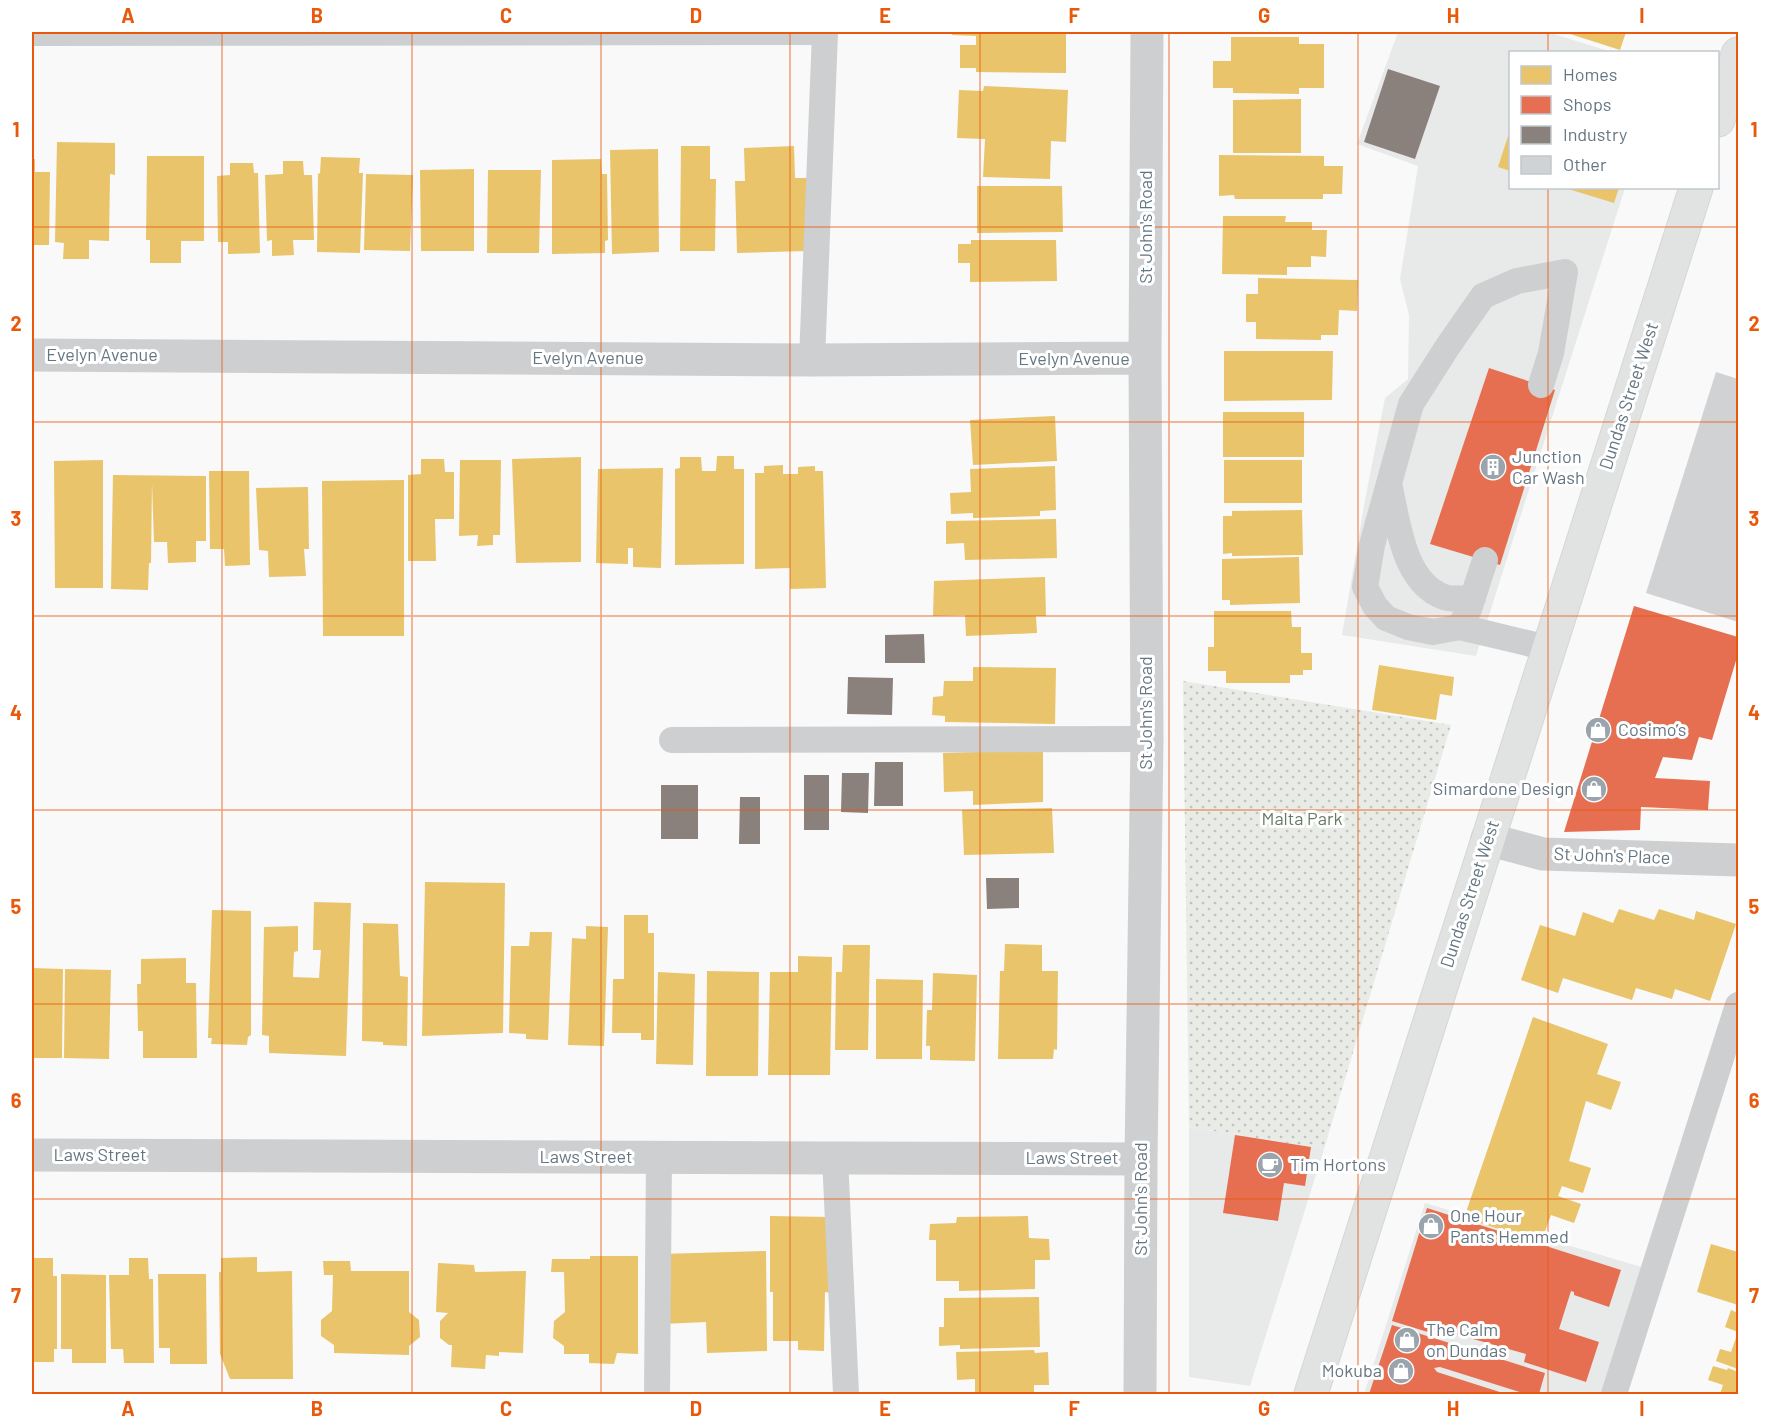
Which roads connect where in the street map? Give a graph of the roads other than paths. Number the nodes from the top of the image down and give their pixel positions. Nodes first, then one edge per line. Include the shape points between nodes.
1 (825, 32) edge
2 (1148, 32) edge
3 (32, 33) edge
4 (1738, 54) edge
5 (1719, 117) edge
6 (1696, 189) edge
7 (32, 355) edge
8 (1145, 358) junction
9 (812, 360) junction
10 (1541, 385) dead end
11 (1389, 485) junction
12 (1485, 560) dead end
13 (1473, 598) junction
14 (1460, 627) junction
15 (1548, 648) junction
16 (1147, 739) junction
17 (672, 740) dead end
18 (1487, 839) junction
19 (1738, 860) edge
20 (1738, 1005) edge
21 (32, 1155) edge
22 (659, 1157) junction
23 (835, 1157) junction
24 (1140, 1159) junction
25 (657, 1395) edge
26 (846, 1395) edge
27 (1140, 1395) edge
28 (1311, 1395) edge
29 (1614, 1395) edge

1 - 3 lane
1 - 9 lane
2 - 8 street, St John's Road
4 - 5 main road
6 - 15 main road, Dundas Street West
7 - 9 street, Evelyn Avenue
8 - 9 street, Evelyn Avenue
8 - 16 street, St John's Road
10 - 11 lane via 1551,353 1565,272 1517,281 1483,296 1412,404
11 - 13 lane via 1403,550 1423,585 1445,598
11 - 14 lane via 1365,587 1386,618 1433,632
12 - 13 lane
13 - 14 lane
14 - 15 lane
15 - 18 main road, Dundas Street West
16 - 17 lane
16 - 24 street, St John's Road
18 - 19 street, St John's Place via 1543,854
18 - 28 main road, Dundas Street West
20 - 29 lane
21 - 22 street, Laws Street
22 - 23 street, Laws Street
22 - 25 lane
23 - 24 street, Laws Street
23 - 26 lane
24 - 27 street, St John's Road

